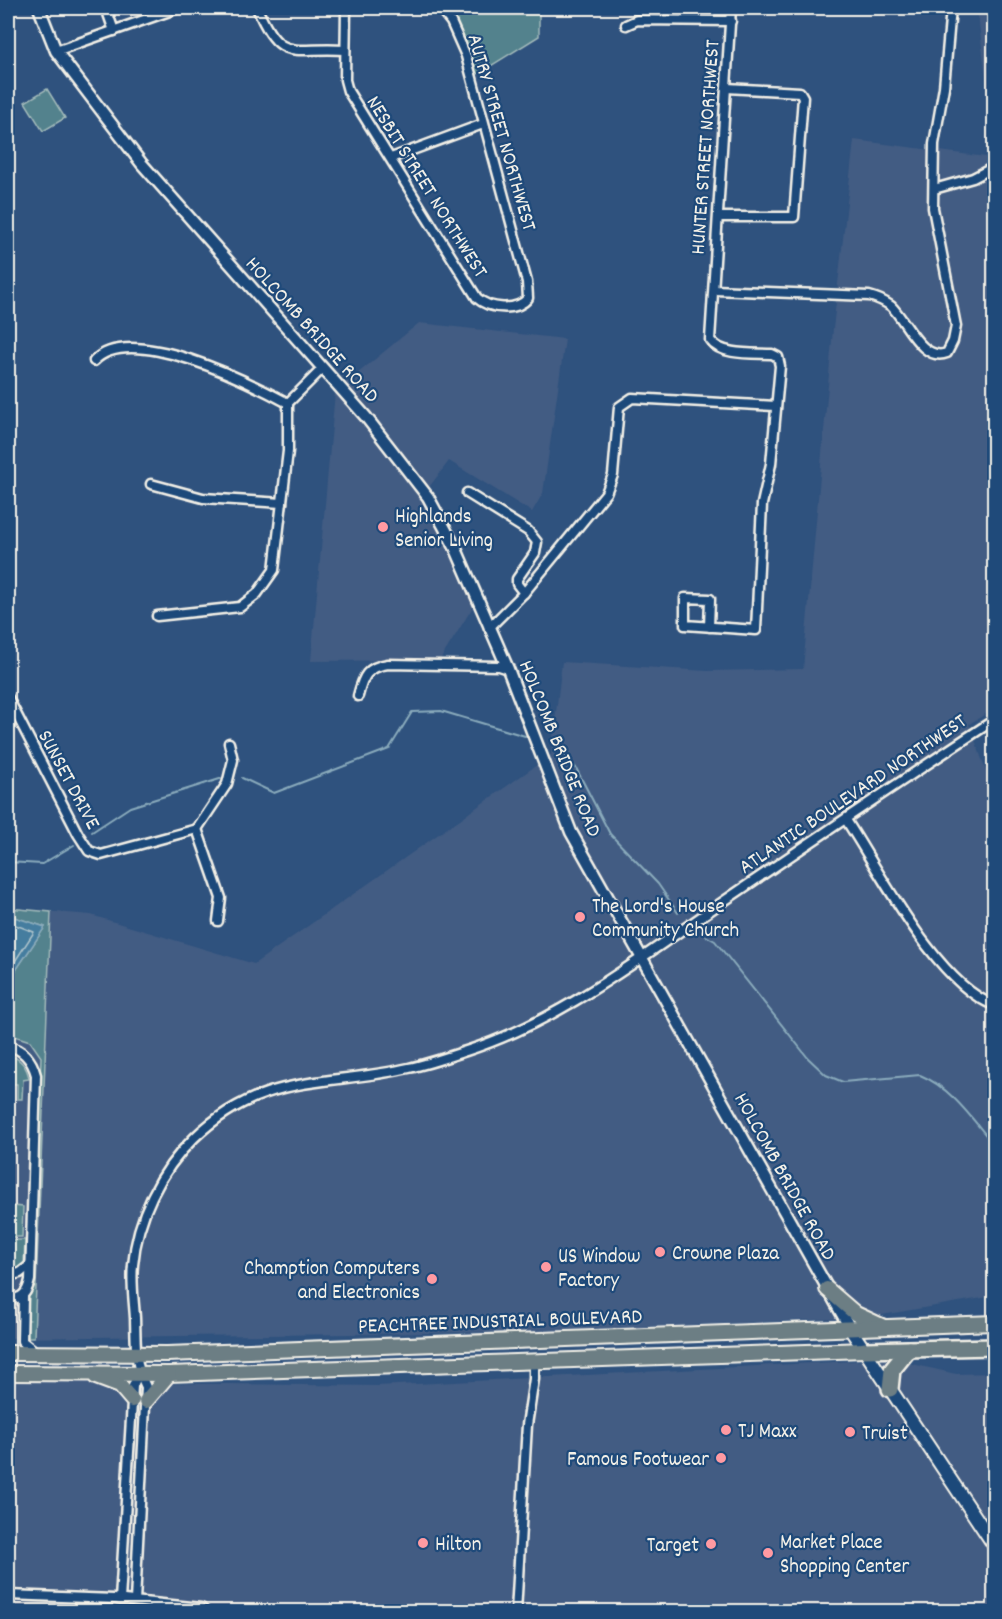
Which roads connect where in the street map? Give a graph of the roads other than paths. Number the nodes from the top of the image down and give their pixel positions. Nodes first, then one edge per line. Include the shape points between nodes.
1 (39, 8) edge
2 (106, 8) edge
3 (178, 8) edge
4 (257, 8) edge
5 (346, 8) edge
6 (440, 8) edge
7 (731, 8) edge
8 (951, 8) edge
9 (731, 21) junction
10 (626, 25) dead end
11 (114, 31) junction
12 (345, 50) junction
13 (56, 51) junction
14 (727, 88) junction
15 (483, 124) junction
16 (391, 158) junction
17 (994, 168) edge
18 (934, 189) junction
19 (720, 217) junction
20 (523, 269) joint
21 (714, 290) junction
22 (94, 361) dead end
23 (323, 368) junction
24 (288, 403) junction
25 (775, 406) junction
26 (151, 484) dead end
27 (467, 493) dead end
28 (282, 503) junction
29 (524, 593) junction
30 (157, 616) dead end
31 (709, 627) junction
32 (489, 628) junction
33 (508, 669) junction
34 (358, 696) dead end
35 (9, 704) edge
36 (994, 720) edge
37 (229, 743) dead end
38 (846, 820) junction
39 (197, 829) junction
40 (218, 921) dead end
41 (642, 958) junction
42 (994, 1005) edge
43 (8, 1046) edge
44 (30, 1264) junction
45 (8, 1269) edge
46 (8, 1276) edge
47 (827, 1289) junction
48 (23, 1296) junction
49 (8, 1299) edge
50 (994, 1323) edge
51 (888, 1328) junction
52 (851, 1330) junction
53 (994, 1347) edge
54 (909, 1349) junction
55 (865, 1350) junction
56 (8, 1353) edge
57 (37, 1353) junction
58 (135, 1354) junction
59 (534, 1362) junction
60 (8, 1373) edge
61 (138, 1374) junction
62 (170, 1374) junction
63 (89, 1375) junction
64 (890, 1389) junction
65 (132, 1400) junction
66 (146, 1401) junction
67 (994, 1545) edge
68 (8, 1595) edge
69 (117, 1600) junction
70 (135, 1601) junction
71 (206, 1611) edge
72 (516, 1611) edge

1 - 13 street, HOLCOMB BRIDGE ROAD
2 - 11 street
3 - 11 street
4 - 12 street via 273,40 289,51
5 - 12 street, NESBIT STREET NORTHWEST
6 - 15 street, AUTRY STREET NORTHWEST via 451,21 466,56
7 - 9 street, HUNTER STREET NORTHWEST
8 - 18 street via 934,144
9 - 10 street via 637,20
9 - 14 street, HUNTER STREET NORTHWEST
11 - 13 street
12 - 16 street, NESBIT STREET NORTHWEST via 348,91
13 - 23 street, HOLCOMB BRIDGE ROAD via 142,164
14 - 19 street, HUNTER STREET NORTHWEST
14 - 19 street via 800,92 803,97 794,217
15 - 16 street
15 - 20 street, AUTRY STREET NORTHWEST via 501,177
16 - 20 street, NESBIT STREET NORTHWEST via 478,300 502,307 524,303 529,295
17 - 18 street
18 - 21 street via 935,226 956,326 947,353 937,354 922,346 892,308 869,296
19 - 21 street, HUNTER STREET NORTHWEST
21 - 25 street, HUNTER STREET NORTHWEST via 710,340 722,350 778,357
22 - 24 street via 102,353 128,349 160,351 202,362
23 - 24 street
23 - 32 street, HOLCOMB BRIDGE ROAD via 428,497 456,549
24 - 28 street
25 - 29 street via 632,398 624,402 619,407 613,475 606,493
25 - 31 street via 771,464 762,504 756,630
26 - 28 street via 203,498
27 - 29 street via 528,531 537,543 535,553 517,579
28 - 30 street via 274,570 257,594 240,607
29 - 32 street
31 - 31 street via 685,625 685,598 710,598
32 - 33 street, HOLCOMB BRIDGE ROAD
33 - 34 street via 374,666 363,675
33 - 41 street, HOLCOMB BRIDGE ROAD via 571,832
35 - 39 street, SUNSET DRIVE via 89,851 101,855
36 - 38 street, ATLANTIC BOULEVARD NORTHWEST
37 - 39 street via 233,760 227,784
38 - 41 street, ATLANTIC BOULEVARD NORTHWEST
38 - 42 street via 879,877 950,975 967,991
39 - 40 street via 220,898
41 - 47 street, HOLCOMB BRIDGE ROAD
41 - 58 street, ATLANTIC BOULEVARD NORTHWEST via 546,1017 468,1050 410,1068 270,1090 218,1119 193,1139 166,1172 143,1218 132,1267
43 - 44 street via 28,1058 36,1075
44 - 46 street via 20,1273
44 - 48 street via 28,1291
45 - 46 street
47 - 51 highway via 856,1314
47 - 52 street, HOLCOMB BRIDGE ROAD
48 - 49 street
48 - 57 street via 22,1341
50 - 51 highway, PEACHTREE INDUSTRIAL BOULEVARD
51 - 52 highway, PEACHTREE INDUSTRIAL BOULEVARD
52 - 55 main road, HOLCOMB BRIDGE ROAD
52 - 58 highway, PEACHTREE INDUSTRIAL BOULEVARD
53 - 54 highway, PEACHTREE INDUSTRIAL BOULEVARD
54 - 55 highway, PEACHTREE INDUSTRIAL BOULEVARD
54 - 64 highway via 892,1370
55 - 59 highway, PEACHTREE INDUSTRIAL BOULEVARD
55 - 64 main road, HOLCOMB BRIDGE ROAD
56 - 57 highway, PEACHTREE INDUSTRIAL BOULEVARD
57 - 58 highway, PEACHTREE INDUSTRIAL BOULEVARD
58 - 61 street, ATLANTIC BOULEVARD NORTHWEST
59 - 62 highway, PEACHTREE INDUSTRIAL BOULEVARD
59 - 72 street
60 - 63 highway, PEACHTREE INDUSTRIAL BOULEVARD
61 - 62 highway, PEACHTREE INDUSTRIAL BOULEVARD
61 - 63 highway, PEACHTREE INDUSTRIAL BOULEVARD
61 - 65 street
61 - 66 street via 146,1387
62 - 66 highway
63 - 65 highway via 120,1386
64 - 67 main road, HOLCOMB BRIDGE ROAD
65 - 69 street
66 - 70 street
68 - 69 street
69 - 70 street
70 - 71 street

